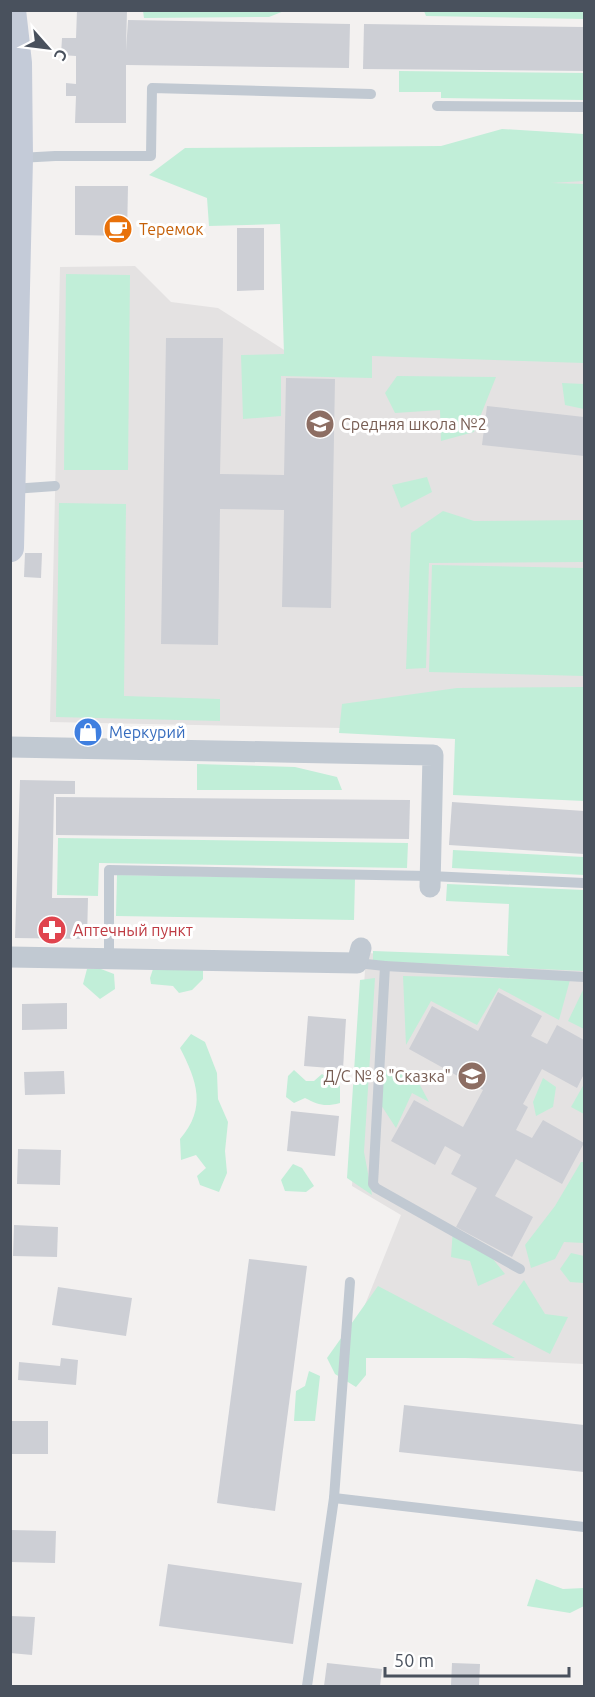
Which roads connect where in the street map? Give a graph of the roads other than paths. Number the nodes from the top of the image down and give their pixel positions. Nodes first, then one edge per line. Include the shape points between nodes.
1 (12, 10) edge
2 (14, 59) edge
3 (371, 94) dead end
4 (436, 106) dead end
5 (585, 107) edge
6 (19, 158) junction
7 (55, 486) dead end
8 (13, 489) junction
9 (10, 548) edge
10 (10, 747) edge
11 (430, 882) junction
12 (585, 883) edge
13 (359, 956) joint
14 (10, 957) edge
15 (108, 959) junction
16 (385, 966) junction
17 (585, 977) edge
18 (520, 1269) dead end
19 (350, 1282) dead end
20 (334, 1498) junction
21 (585, 1527) edge
22 (307, 1686) edge

1 - 2 street
2 - 6 street
3 - 6 lane via 152,87 152,156
4 - 5 lane
6 - 8 street
7 - 8 lane
8 - 9 street
10 - 11 street via 433,754
11 - 12 lane
11 - 15 lane via 109,870
13 - 15 street
13 - 16 lane
14 - 15 street
16 - 17 lane
16 - 18 lane via 373,1184
19 - 20 lane
20 - 21 lane
20 - 22 lane

